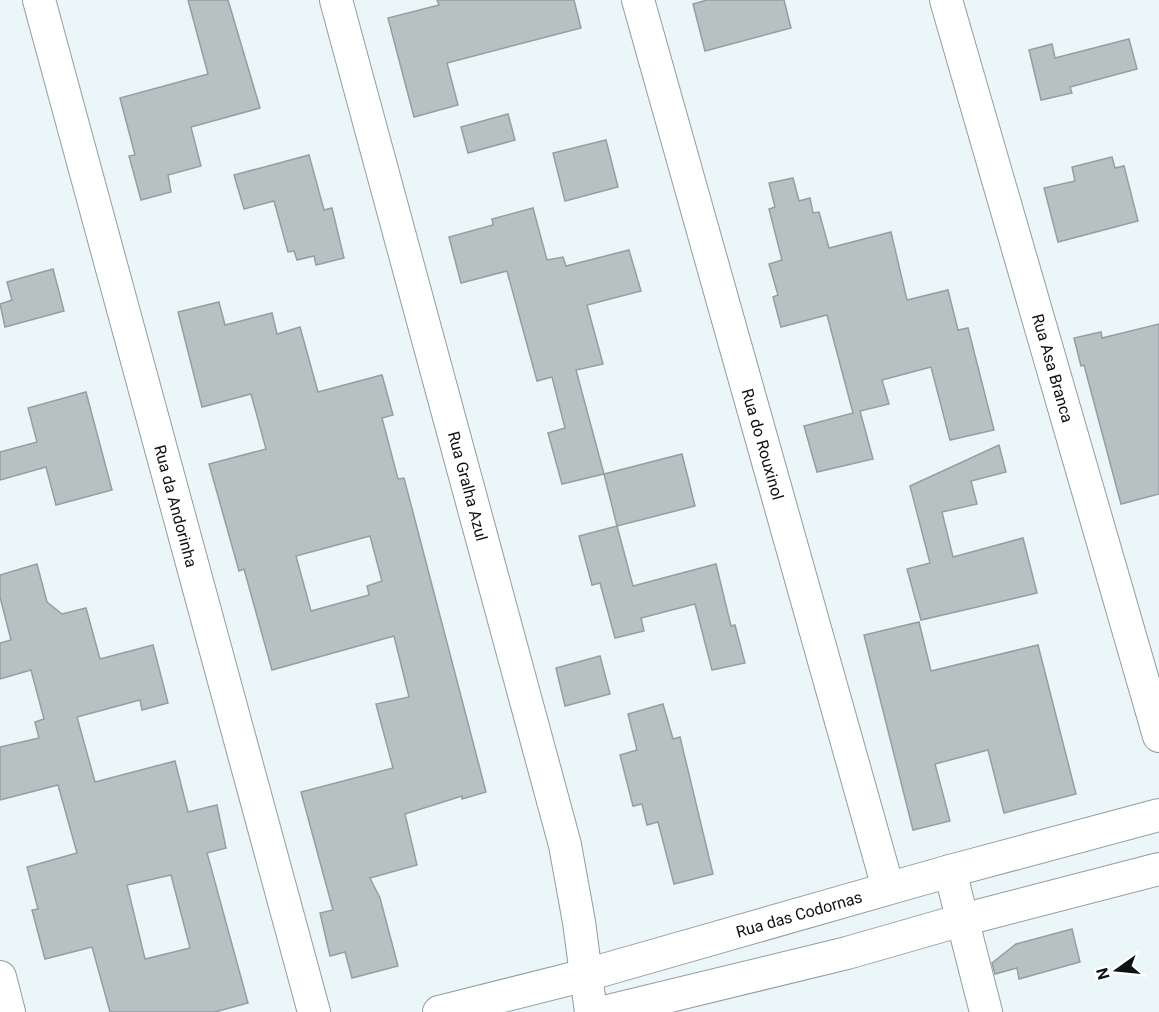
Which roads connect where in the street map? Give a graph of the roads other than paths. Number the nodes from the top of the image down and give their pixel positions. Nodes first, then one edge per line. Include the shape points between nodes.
1 (39, 0) edge
2 (336, 0) edge
3 (638, 0) edge
4 (946, 0) edge
5 (1159, 736) edge
6 (1159, 815) edge
7 (1159, 869) edge
8 (950, 871) junction
9 (888, 888) junction
10 (832, 906) junction
11 (962, 920) junction
12 (847, 953) junction
13 (586, 975) junction
14 (0, 977) edge
15 (9, 1012) edge
16 (314, 1012) edge
17 (439, 1012) edge
18 (591, 1012) edge
19 (604, 1012) edge
20 (986, 1012) edge

1 - 16 street, Rua da Andorinha
2 - 13 street, Rua Gralha Azul via 565,846
3 - 9 street, Rua do Rouxinol
4 - 5 street, Rua Asa Branca
6 - 8 street, Rua das Codornas
7 - 11 street
8 - 9 street, Rua das Codornas
8 - 11 street
9 - 10 street, Rua das Codornas
10 - 12 street
10 - 13 street, Rua das Codornas
11 - 12 street
11 - 20 street
12 - 19 street
13 - 17 street, Rua das Codornas
13 - 18 street, Rua Gralha Azul
14 - 15 street

